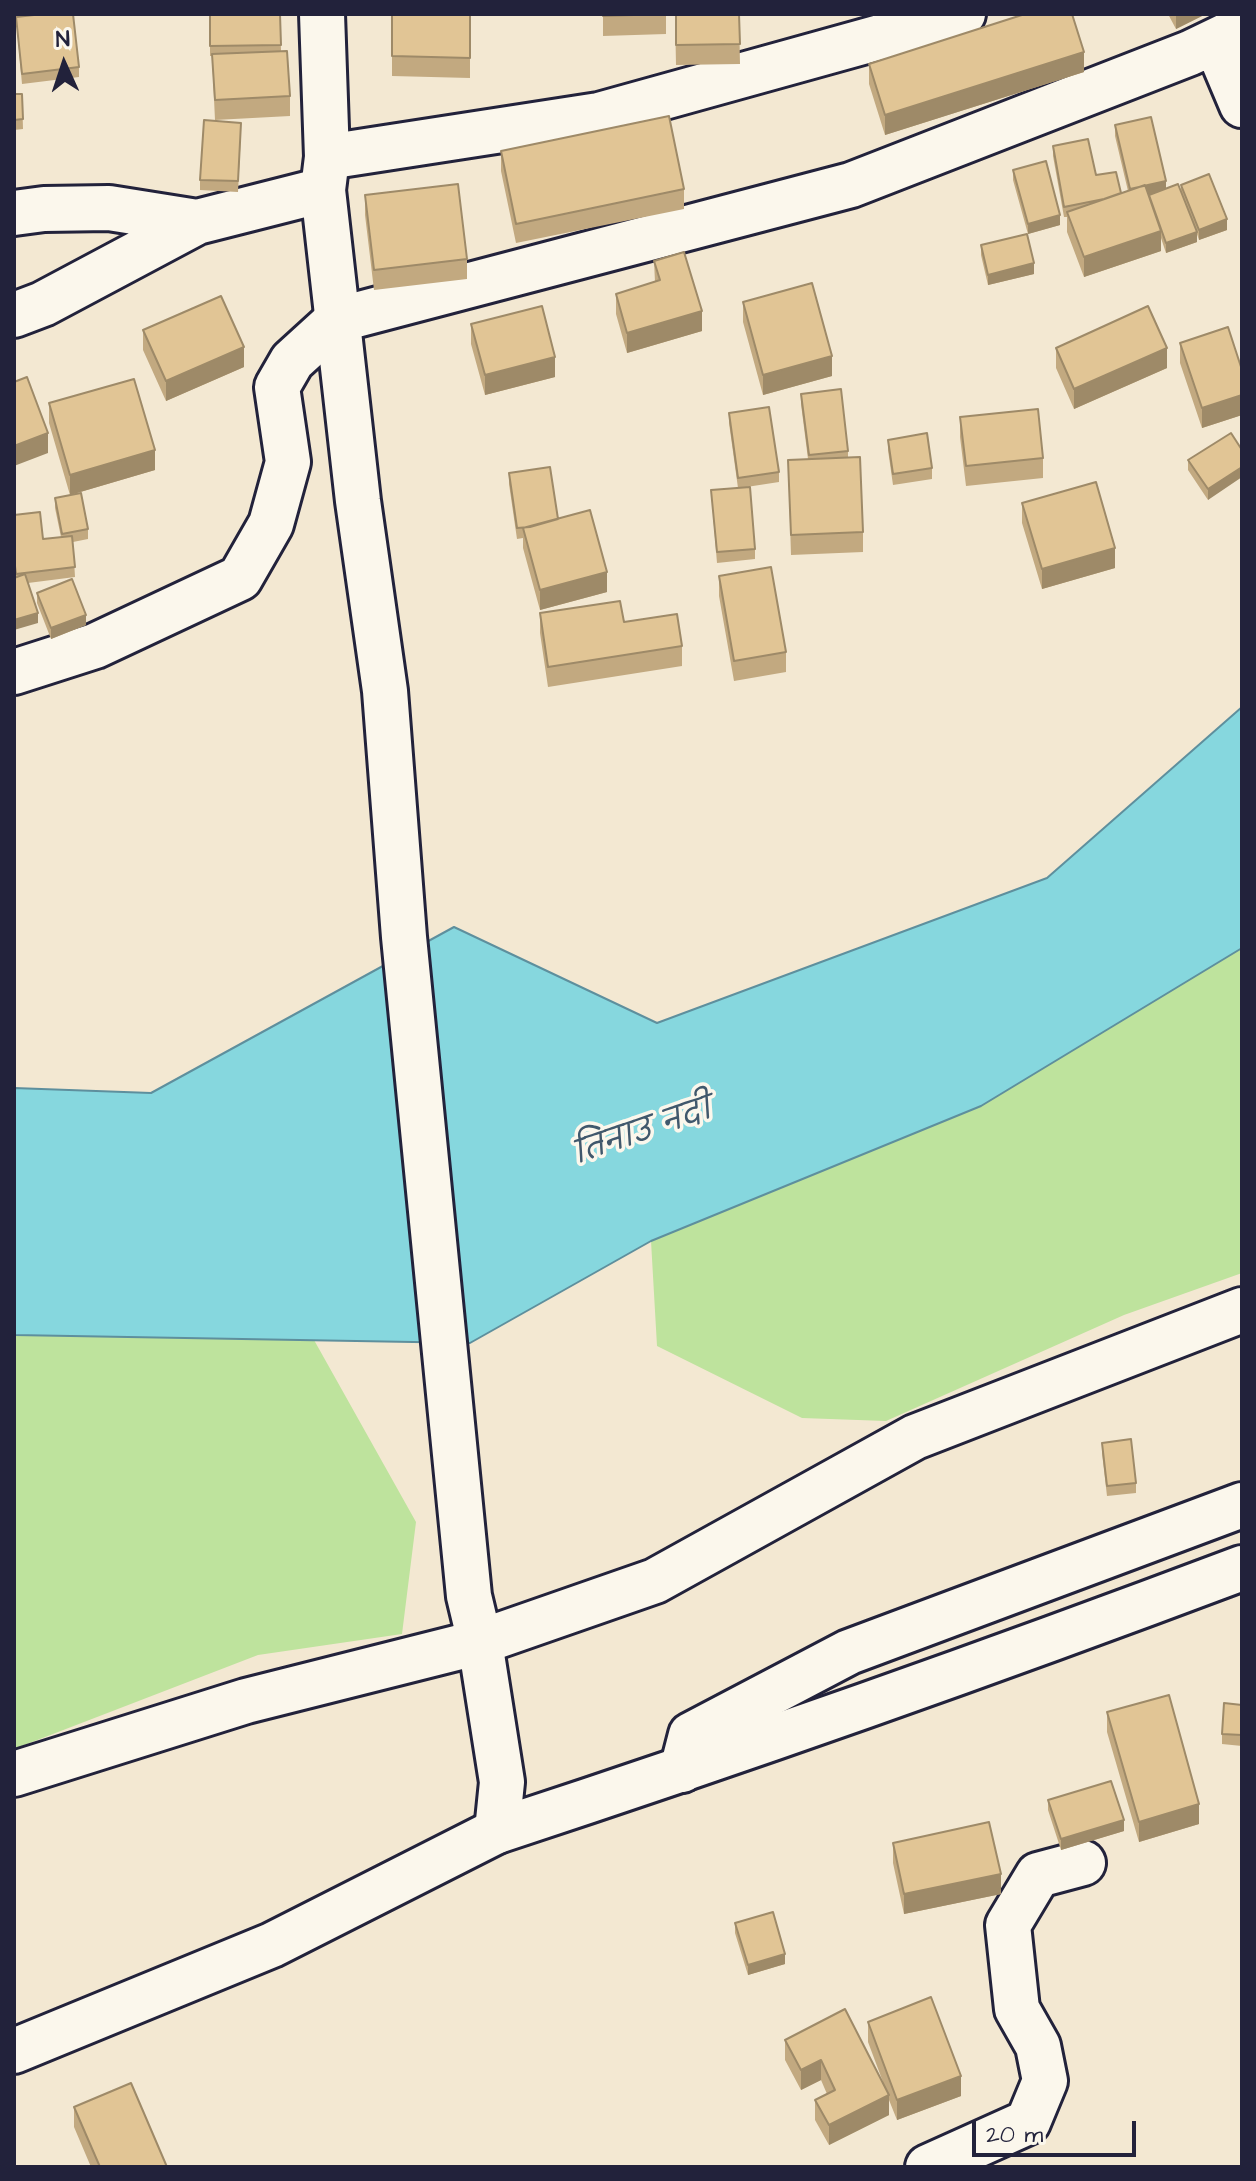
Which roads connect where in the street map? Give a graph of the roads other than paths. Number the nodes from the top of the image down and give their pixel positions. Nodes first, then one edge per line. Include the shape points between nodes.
1 (322, 14) edge
2 (963, 14) edge
3 (1229, 34) edge
4 (1242, 105) edge
5 (325, 174) junction
6 (14, 213) edge
7 (197, 222) junction
8 (14, 315) edge
9 (337, 320) junction
10 (14, 672) edge
11 (1242, 1310) edge
12 (1242, 1505) edge
13 (1242, 1568) edge
14 (480, 1642) junction
15 (682, 1770) junction
16 (14, 1774) edge
17 (497, 1831) junction
18 (1083, 1863) dead end
19 (14, 2051) edge
20 (928, 2167) edge

1 - 5 street
2 - 5 street via 599,115
3 - 4 street
3 - 9 street via 851,185
5 - 7 street
5 - 9 street
6 - 7 street via 109,208
7 - 8 street
9 - 10 street via 292,361 277,387 288,462 271,524 240,578 95,646
9 - 14 street via 385,691 469,1596
11 - 14 street via 915,1437 655,1581
12 - 15 street via 849,1652 691,1735
13 - 15 street via 989,1664
14 - 16 street via 246,1701
14 - 17 street via 502,1782
15 - 17 street
17 - 19 street via 272,1945
18 - 20 street via 1038,1875 1008,1925 1017,2009 1038,2046 1045,2081 1028,2122

